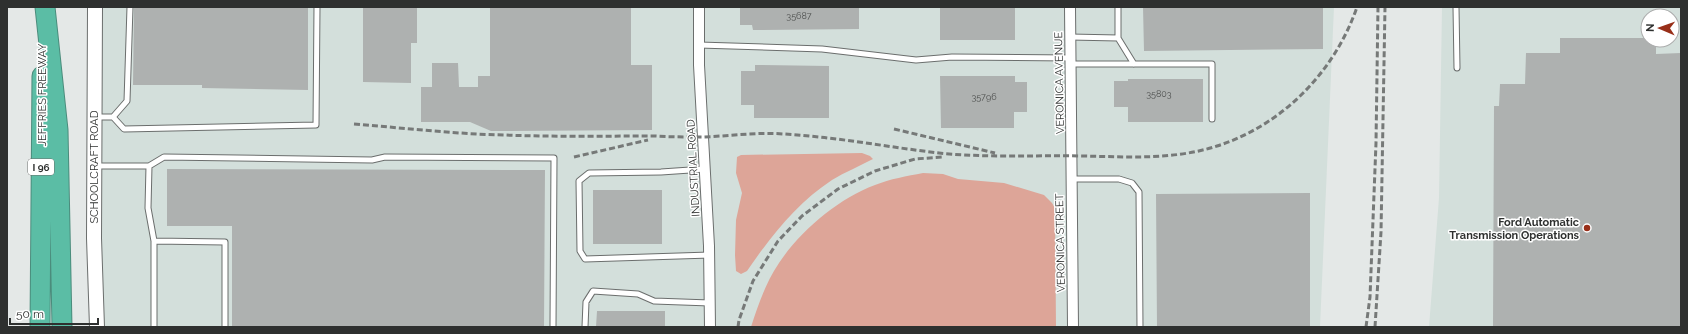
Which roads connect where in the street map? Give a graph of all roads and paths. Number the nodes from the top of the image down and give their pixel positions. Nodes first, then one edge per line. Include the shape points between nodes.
1 (42, 7) edge
2 (45, 7) edge
3 (95, 7) edge
4 (130, 7) edge
5 (317, 7) edge
6 (699, 7) edge
7 (1070, 7) edge
8 (1118, 7) edge
9 (1456, 7) edge
10 (1070, 37) junction
11 (1118, 38) junction
12 (699, 46) junction
13 (1071, 61) junction
14 (1134, 64) junction
15 (1458, 68) dead end
16 (94, 117) junction
17 (113, 117) junction
18 (1212, 119) dead end
19 (1072, 159) joint
20 (94, 166) junction
21 (149, 166) junction
22 (705, 169) junction
23 (1072, 180) junction
24 (154, 241) junction
25 (710, 254) junction
26 (710, 303) junction
27 (40, 327) edge
28 (62, 327) edge
29 (97, 327) edge
30 (154, 327) edge
31 (225, 327) edge
32 (553, 327) edge
33 (586, 327) edge
34 (710, 327) edge
35 (1073, 327) edge
36 (1140, 327) edge

1 - 27 highway, JEFFRIES FREEWAY / I 96
2 - 28 highway via 58,130
3 - 16 main road, SCHOOLCRAFT ROAD
4 - 17 lane via 127,101
5 - 17 lane via 316,125 124,129
6 - 12 street, INDUSTRIAL ROAD
7 - 10 street, VERONICA AVENUE
8 - 11 lane
9 - 15 lane
10 - 11 lane
10 - 13 street, VERONICA AVENUE
11 - 14 lane
12 - 13 lane via 822,49 916,60 952,57
12 - 22 street, INDUSTRIAL ROAD
13 - 14 lane
13 - 19 street, VERONICA AVENUE
14 - 18 lane via 1212,64
16 - 17 lane
16 - 20 main road, SCHOOLCRAFT ROAD
19 - 23 street, VERONICA STREET
20 - 21 lane
20 - 29 main road, SCHOOLCRAFT ROAD
21 - 24 lane via 148,208
21 - 32 lane via 164,157 372,160 385,157 554,158
22 - 25 street, INDUSTRIAL ROAD
22 - 25 lane via 589,173 579,182 580,251 585,259
23 - 35 street, VERONICA STREET
23 - 36 lane via 1119,179 1132,183 1138,192
24 - 30 lane
24 - 31 lane via 225,242
25 - 26 street, INDUSTRIAL ROAD
26 - 33 lane via 654,301 638,294 593,291 586,302
26 - 34 street, INDUSTRIAL ROAD

